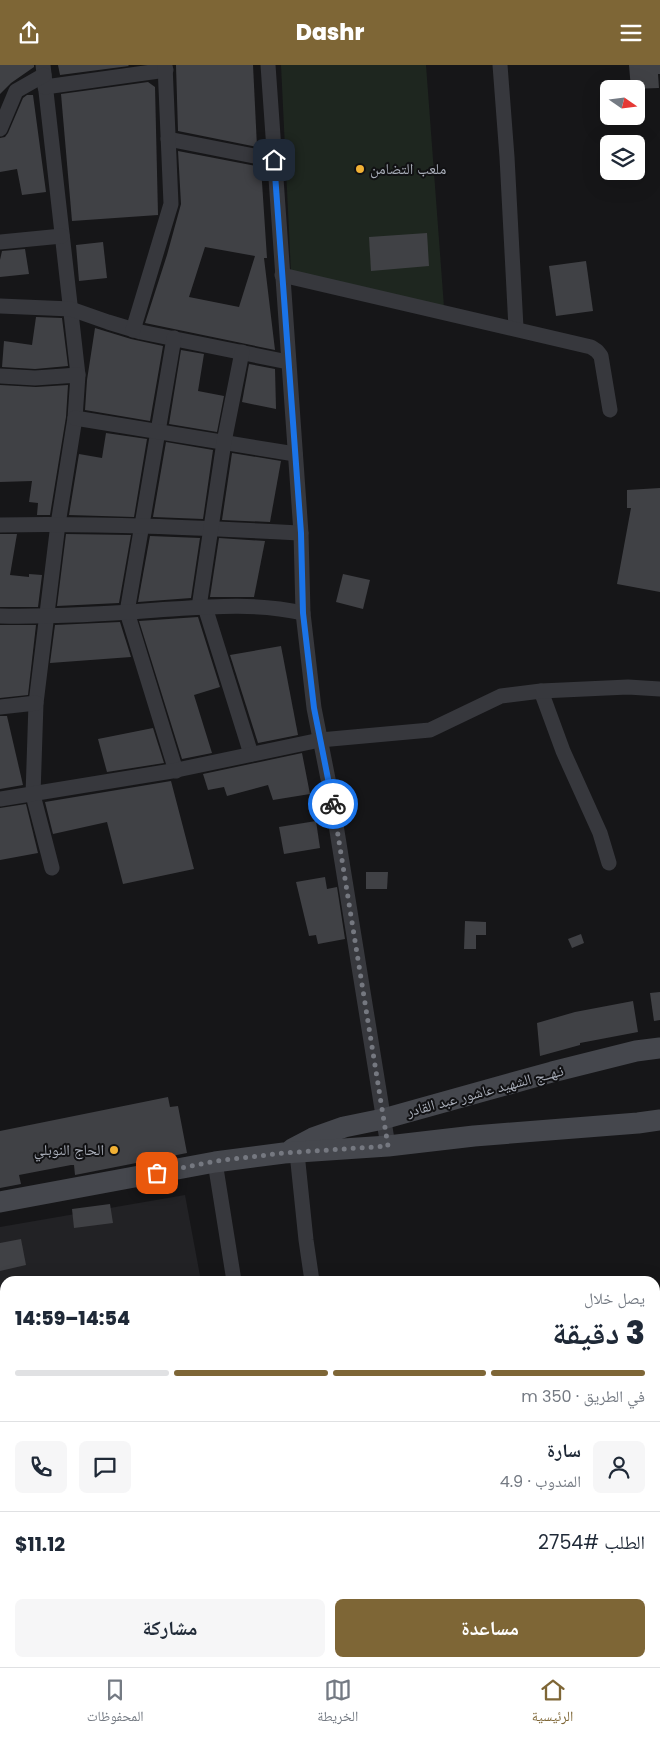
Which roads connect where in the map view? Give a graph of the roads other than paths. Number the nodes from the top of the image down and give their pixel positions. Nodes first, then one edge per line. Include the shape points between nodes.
1 (268, 65) edge
2 (500, 65) edge
3 (165, 67) edge
4 (44, 76) edge
5 (1, 125) edge
6 (168, 139) junction
7 (274, 160) junction
8 (62, 236) junction
9 (0, 242) edge
10 (282, 275) junction
11 (0, 306) edge
12 (71, 309) junction
13 (516, 328) junction
14 (133, 329) junction
15 (174, 338) junction
16 (242, 352) junction
17 (288, 362) junction
18 (78, 375) junction
19 (0, 376) edge
20 (610, 411) dead end
21 (75, 418) junction
22 (158, 431) junction
23 (224, 442) junction
24 (295, 454) junction
25 (58, 524) junction
26 (0, 525) edge
27 (143, 525) junction
28 (210, 528) junction
29 (301, 533) junction
30 (202, 607) junction
31 (127, 612) junction
32 (303, 613) junction
33 (0, 616) edge
34 (47, 617) junction
35 (660, 689) edge
36 (541, 691) junction
37 (36, 703) junction
38 (0, 707) edge
39 (320, 740) junction
40 (251, 754) junction
41 (176, 771) junction
42 (33, 795) junction
43 (0, 799) edge
44 (609, 863) dead end
45 (52, 868) dead end
46 (660, 1048) edge
47 (383, 1119) junction
48 (660, 1120) edge
49 (388, 1146) junction
50 (291, 1153) junction
51 (216, 1161) junction
52 (0, 1202) edge
53 (233, 1276) edge
54 (311, 1276) edge

1 - 7 street
2 - 13 street
3 - 4 street
3 - 6 street
4 - 5 street via 16,91
4 - 8 street
6 - 7 street
6 - 14 street via 171,204
7 - 10 street
8 - 9 street
8 - 12 street
10 - 13 street
10 - 17 street
11 - 12 street
12 - 14 street
12 - 18 street
13 - 20 street via 596,351 601,356
14 - 15 street
15 - 16 street
15 - 22 street
16 - 17 street
16 - 23 street
17 - 24 street
18 - 19 street
18 - 21 street
21 - 22 street
21 - 25 street
22 - 23 street
22 - 27 street
23 - 24 street
23 - 28 street
24 - 29 street
25 - 26 street
25 - 27 street
25 - 34 street
27 - 28 street
27 - 31 street
28 - 29 street
28 - 30 street
29 - 32 street
30 - 31 street
30 - 32 street via 266,607
30 - 40 street
31 - 34 street
31 - 41 street
32 - 39 street
33 - 34 street
34 - 37 street
35 - 36 street via 628,687
36 - 39 street via 501,696 430,730
36 - 44 street via 563,751 600,833
37 - 38 street
37 - 42 street
39 - 40 street
39 - 47 street
40 - 41 street
41 - 42 street
42 - 43 street
42 - 45 street
46 - 47 main road, نـهــج الشهيد عاشور عبد القادر via 552,1072
47 - 49 street
47 - 50 main road, نـهــج الشهيد عاشور عبد القادر via 327,1132
48 - 49 main road, نـهــج الشهيد عاشور عبد القادر
49 - 50 main road, نـهــج الشهيد عاشور عبد القادر
50 - 51 main road, نـهــج الشهيد عاشور عبد القادر
50 - 54 street
51 - 52 main road, نـهــج الشهيد عاشور عبد القادر
51 - 53 street

